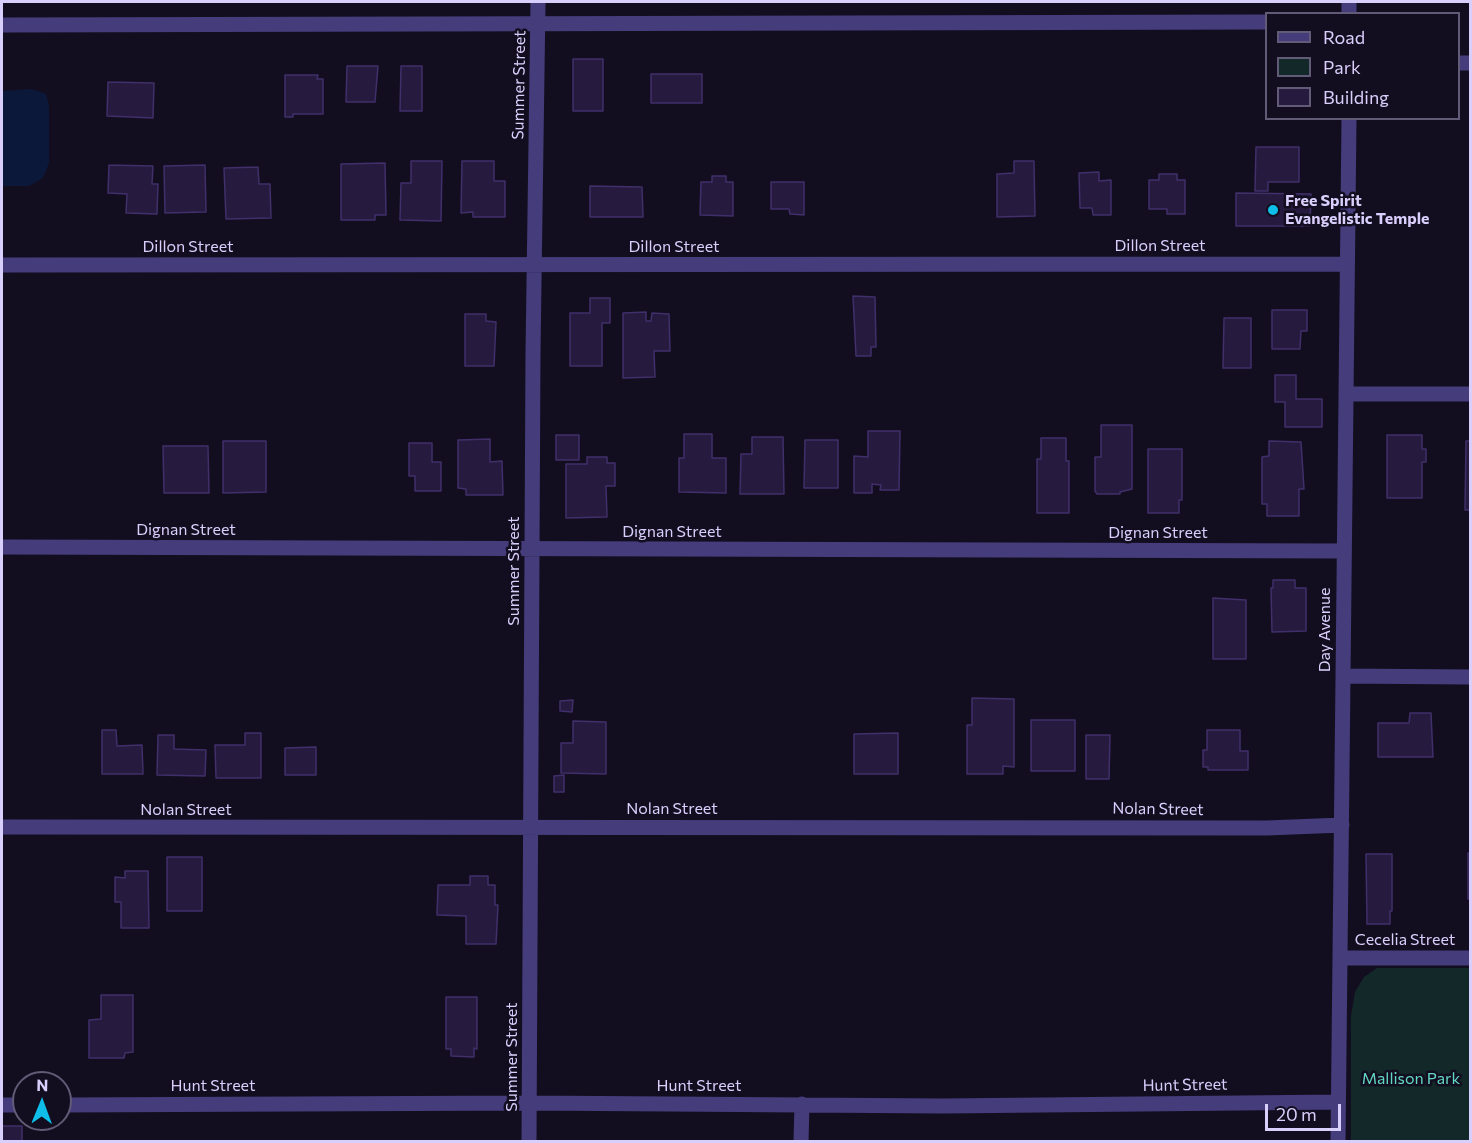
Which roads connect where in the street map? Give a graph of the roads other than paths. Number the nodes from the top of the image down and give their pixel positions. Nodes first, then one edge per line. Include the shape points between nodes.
1 (538, 2) edge
2 (538, 22) junction
3 (1265, 22) edge
4 (2, 25) edge
5 (1349, 120) edge
6 (1347, 264) junction
7 (2, 265) edge
8 (534, 265) junction
9 (1346, 394) junction
10 (1470, 394) edge
11 (2, 547) edge
12 (532, 550) junction
13 (1343, 551) junction
14 (1343, 676) junction
15 (1470, 677) edge
16 (1342, 825) junction
17 (2, 828) edge
18 (530, 828) junction
19 (1340, 958) junction
20 (1470, 958) edge
21 (1338, 1102) junction
22 (530, 1103) junction
23 (802, 1104) junction
24 (72, 1105) edge
25 (530, 1142) edge
26 (801, 1142) edge
27 (1338, 1142) edge

1 - 2 street, Summer Street
2 - 3 street
2 - 4 street
2 - 8 street, Summer Street
5 - 6 street, Day Avenue
6 - 8 street, Dillon Street
6 - 9 street, Day Avenue
7 - 8 street, Dillon Street
8 - 12 street, Summer Street
9 - 10 street
9 - 13 street, Day Avenue
11 - 12 street, Dignan Street
12 - 13 street, Dignan Street
12 - 18 street, Summer Street
13 - 14 street, Day Avenue
14 - 15 street
14 - 16 street, Day Avenue
16 - 18 street, Nolan Street
16 - 19 street, Day Avenue
17 - 18 street, Nolan Street
18 - 22 street, Summer Street
19 - 20 street, Cecelia Street
19 - 21 street, Day Avenue
21 - 23 street, Hunt Street
21 - 27 street, Day Avenue
22 - 23 street, Hunt Street
22 - 24 street, Hunt Street
22 - 25 street, Summer Street
23 - 26 street

